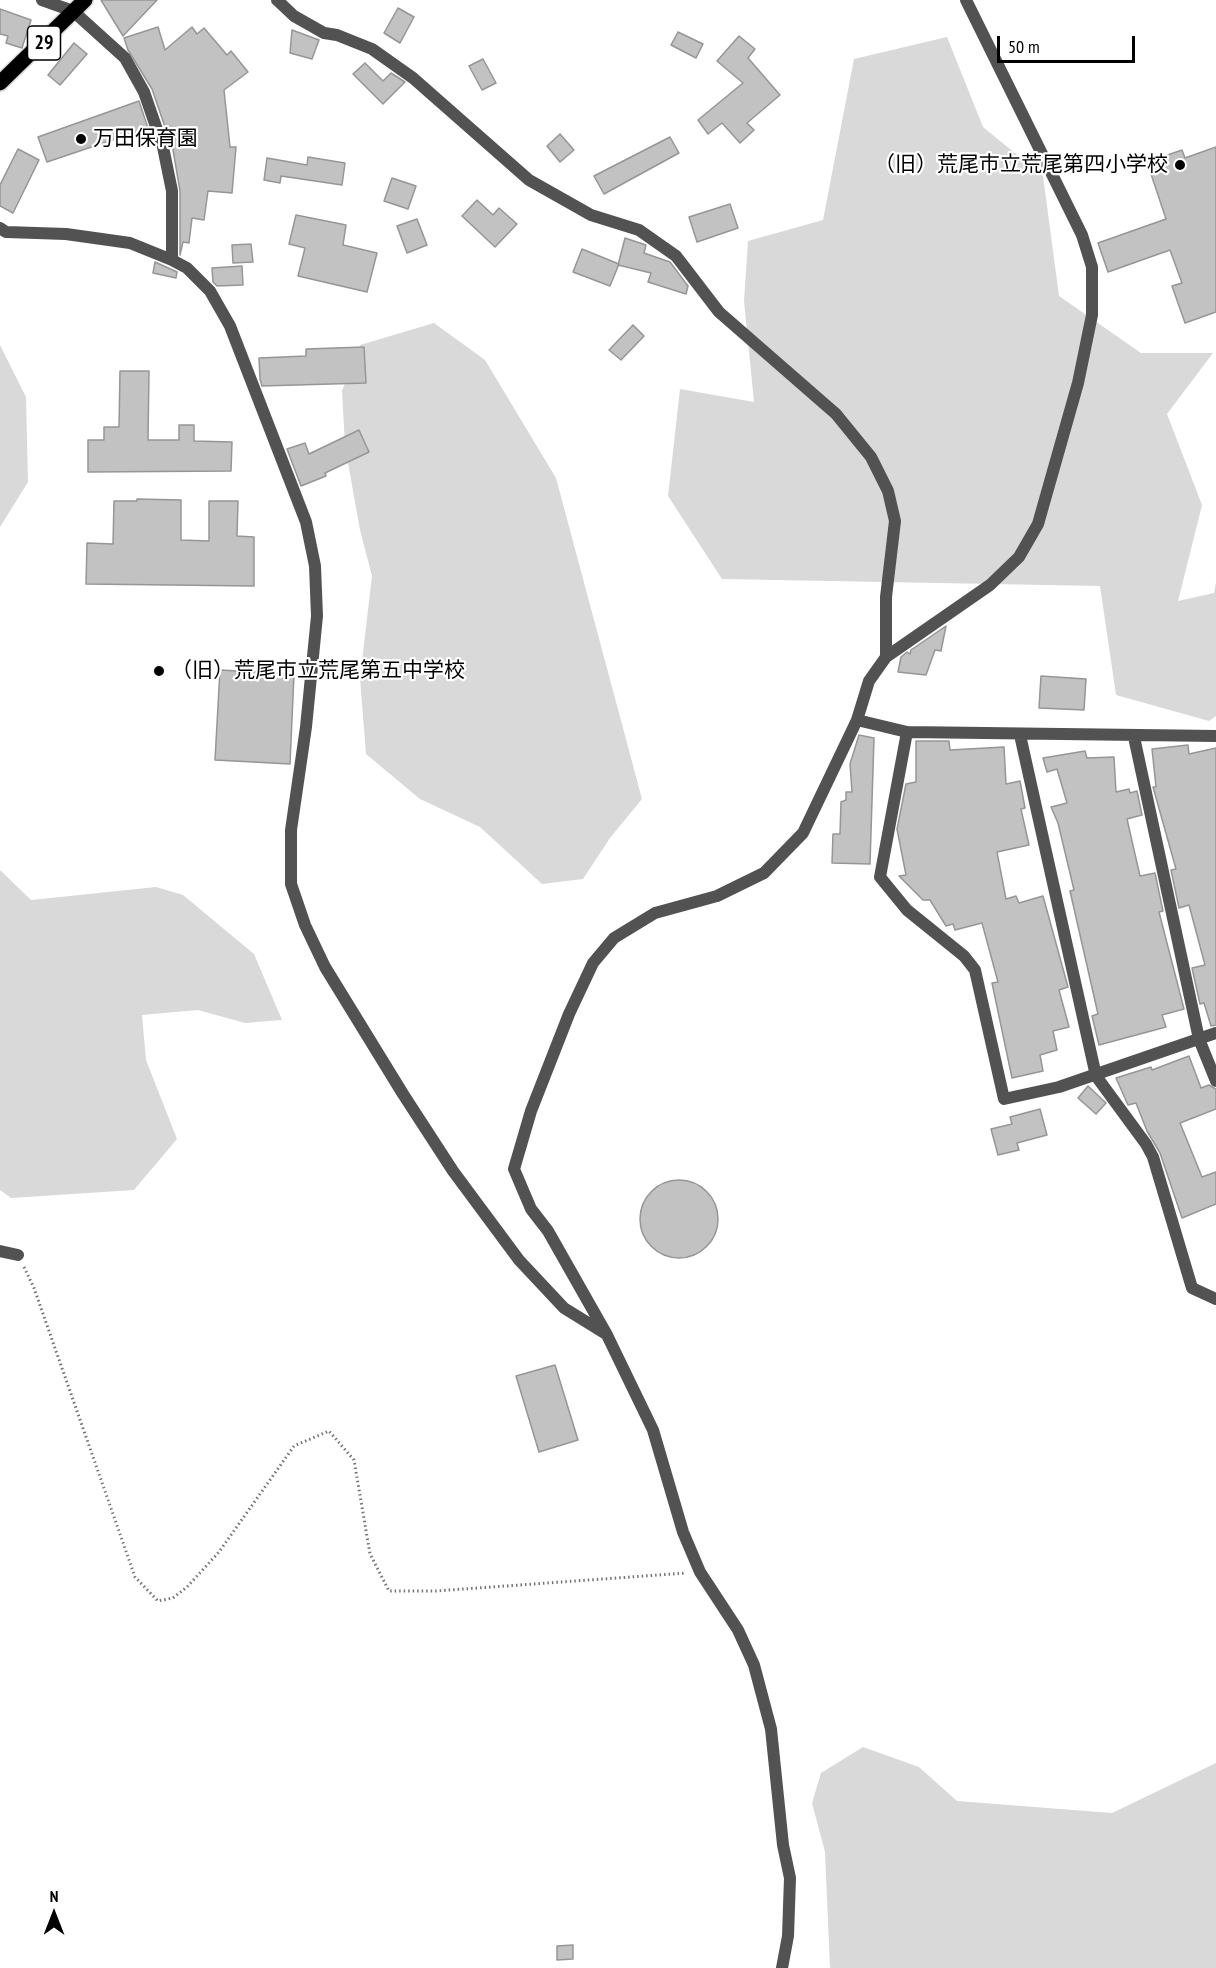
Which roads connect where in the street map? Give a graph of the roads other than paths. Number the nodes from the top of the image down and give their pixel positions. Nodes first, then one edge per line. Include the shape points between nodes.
1 (42, 0) edge
2 (277, 0) edge
3 (966, 0) edge
4 (79, 5) edge
5 (0, 83) edge
6 (0, 228) edge
7 (172, 260) junction
8 (886, 657) junction
9 (857, 720) junction
10 (907, 732) junction
11 (1020, 735) junction
12 (1216, 736) edge
13 (1134, 737) junction
14 (1216, 1033) edge
15 (1199, 1039) junction
16 (1096, 1076) junction
17 (1216, 1081) edge
18 (0, 1251) edge
19 (18, 1256) road end
20 (1216, 1299) edge
21 (607, 1335) junction
22 (782, 1968) edge

1 - 4 street
2 - 8 street via 294,16 324,33 372,49 413,78 529,180 591,215 639,230 676,256 719,312 836,414 871,457 888,491 895,521 886,597
3 - 8 street via 1082,235 1092,267 1092,315 1054,476 1038,524 1019,557 990,585
4 - 5 main road, 29
4 - 7 street via 125,58 144,92 163,147 172,191
6 - 7 street via 6,232 66,234 130,243
7 - 21 street via 187,268 210,291 230,326 306,522 315,566 317,616 291,830 291,884 304,925 325,967 403,1094 519,1260 564,1308
8 - 9 street via 869,681
9 - 10 street
9 - 21 street via 803,833 764,873 717,896 655,913 614,938 593,963 569,1014 531,1111 514,1169 531,1209 548,1231
10 - 11 street
10 - 16 street via 880,877 907,910 964,956 975,970 1004,1099
11 - 13 street
11 - 16 street
12 - 13 street
13 - 15 street
14 - 15 street
15 - 16 street
15 - 17 street
16 - 20 street via 1152,1157 1192,1288
18 - 19 street
21 - 22 street via 653,1430 683,1532 700,1572 738,1630 754,1665 771,1729 790,1878 788,1936

